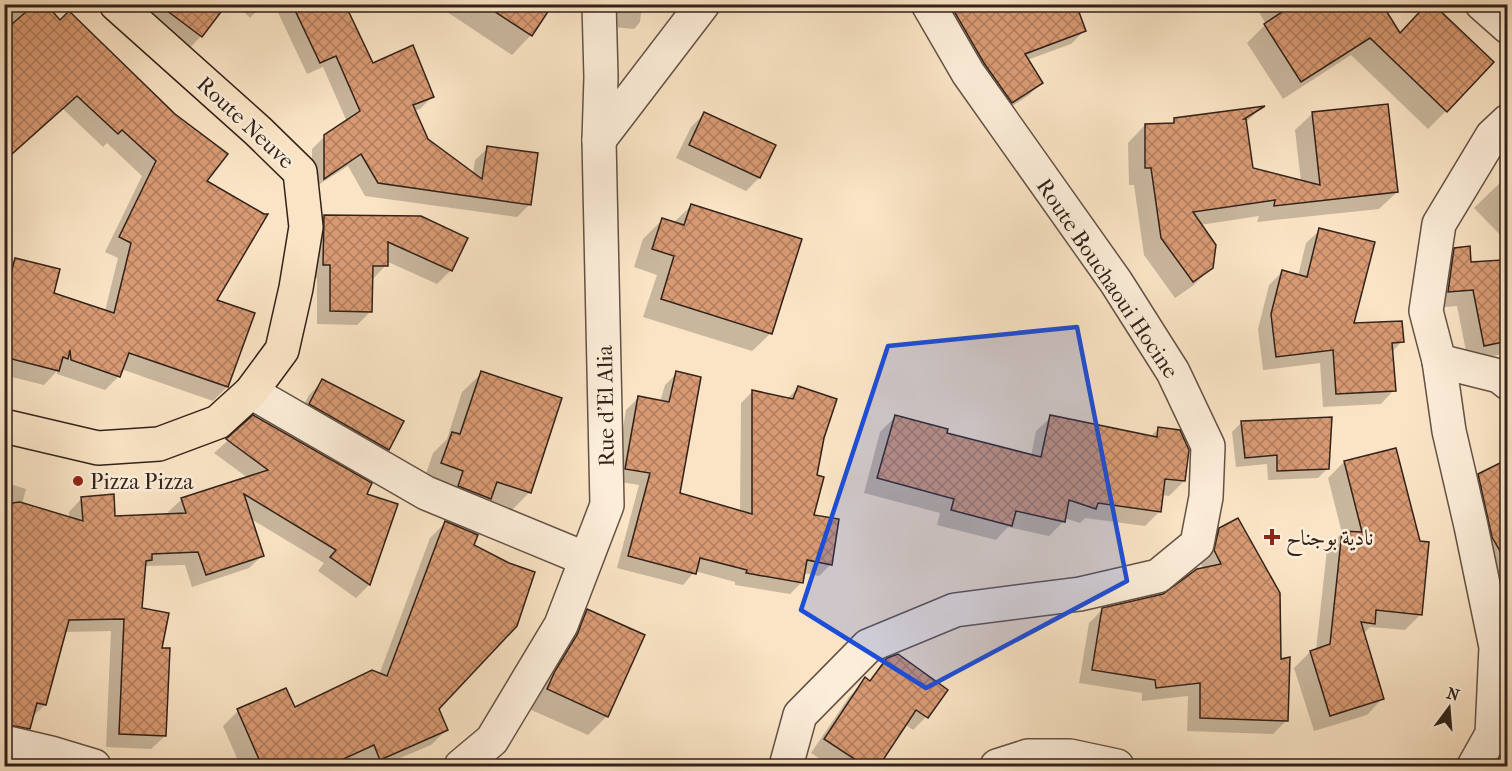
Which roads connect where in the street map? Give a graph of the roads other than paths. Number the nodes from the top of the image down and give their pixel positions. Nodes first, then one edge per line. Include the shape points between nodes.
1 (116, 4) edge
2 (599, 4) edge
3 (703, 4) edge
4 (927, 4) edge
5 (1482, 4) edge
6 (1508, 27) edge
7 (1508, 121) edge
8 (599, 140) junction
9 (1438, 361) junction
10 (1508, 382) edge
11 (251, 392) junction
12 (4, 426) edge
13 (586, 559) junction
14 (4, 742) edge
15 (94, 766) edge
16 (461, 766) edge
17 (786, 766) edge
18 (997, 766) edge
19 (1117, 766) edge
20 (1474, 766) edge

1 - 11 main road, Route Neuve via 300,172 306,227 287,329 282,350
2 - 8 street, Rue d'El Alia
3 - 8 street
4 - 17 street, Route Bouchaoui Hocine via 968,73 1116,282 1173,372 1208,446 1206,497 1197,544 1158,576 1080,594 955,610 868,646 800,715
5 - 6 street
7 - 9 street via 1492,136 1439,224 1425,311
8 - 13 street, Rue d'El Alia via 607,505
9 - 10 street via 1499,376
9 - 20 street via 1449,431 1496,647 1492,734
11 - 12 main road, Route Neuve via 218,422 159,444 98,448
11 - 13 street via 426,492
13 - 16 street, Rue d'El Alia via 561,625 492,740
14 - 15 street
18 - 19 street via 1028,756 1070,756

